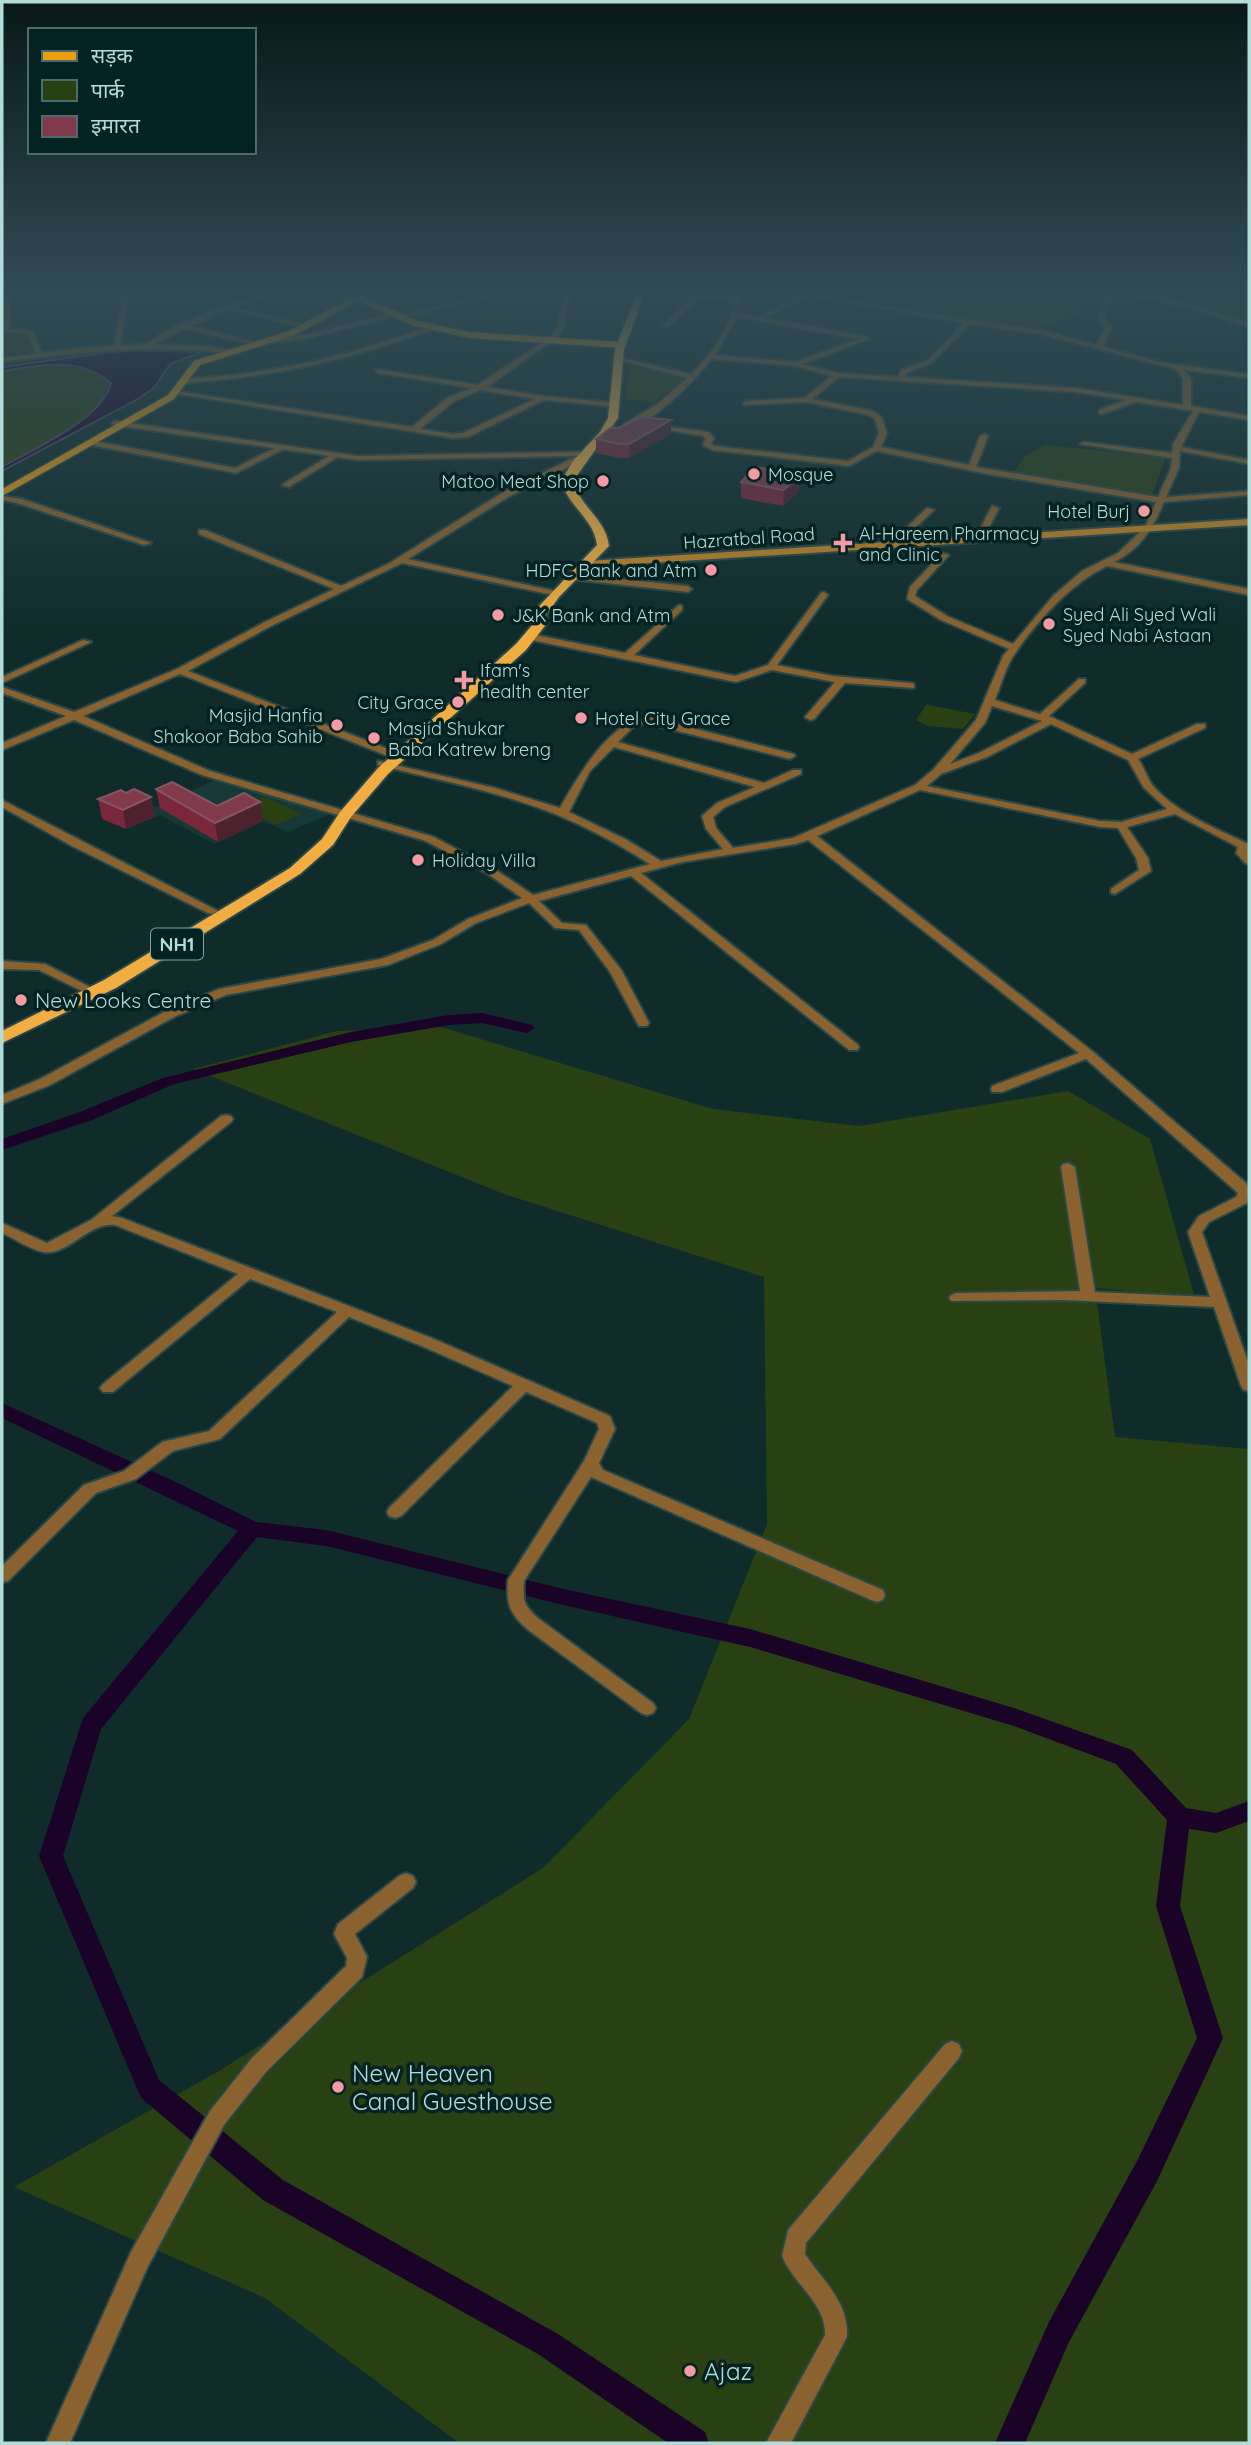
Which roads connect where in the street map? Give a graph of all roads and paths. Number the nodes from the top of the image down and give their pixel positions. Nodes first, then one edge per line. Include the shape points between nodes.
1 (146, 405) edge
2 (155, 405) edge
3 (254, 405) edge
4 (444, 405) edge
5 (528, 405) edge
6 (616, 405) edge
7 (656, 405) edge
8 (828, 405) edge
9 (1120, 405) edge
10 (1170, 405) edge
11 (1187, 408) joint
12 (1198, 410) junction
13 (1102, 412) dead end
14 (1249, 418) edge
15 (121, 424) junction
16 (631, 424) junction
17 (414, 430) junction
18 (604, 433) junction
19 (985, 436) dead end
20 (93, 443) junction
21 (1084, 444) dead end
22 (876, 448) junction
23 (282, 449) junction
24 (1176, 452) junction
25 (335, 456) junction
26 (579, 457) junction
27 (1249, 462) edge
28 (972, 468) junction
29 (286, 485) dead end
30 (2, 486) edge
31 (2, 493) edge
32 (1249, 493) edge
33 (2, 498) edge
34 (1161, 500) junction
35 (995, 508) dead end
36 (930, 510) dead end
37 (1249, 522) edge
38 (1149, 528) junction
39 (202, 533) dead end
40 (979, 539) junction
41 (147, 543) dead end
42 (910, 543) junction
43 (945, 555) dead end
44 (400, 560) junction
45 (1107, 563) junction
46 (587, 564) junction
47 (572, 577) junction
48 (341, 589) junction
49 (688, 589) dead end
50 (1249, 592) edge
51 (555, 594) junction
52 (824, 595) dead end
53 (679, 608) dead end
54 (540, 615) junction
55 (531, 637) junction
56 (86, 642) dead end
57 (1014, 648) junction
58 (627, 657) junction
59 (771, 667) junction
60 (180, 671) junction
61 (2, 680) edge
62 (842, 680) junction
63 (1082, 681) dead end
64 (911, 686) dead end
65 (2, 690) edge
66 (991, 702) junction
67 (72, 715) junction
68 (810, 717) dead end
69 (1047, 719) junction
70 (1201, 726) dead end
71 (611, 743) junction
72 (2, 747) edge
73 (790, 757) dead end
74 (1132, 758) junction
75 (387, 763) junction
76 (797, 772) dead end
77 (937, 772) junction
78 (764, 786) junction
79 (919, 787) junction
80 (2, 803) edge
81 (1177, 810) junction
82 (564, 811) junction
83 (341, 821) junction
84 (1121, 825) junction
85 (810, 836) junction
86 (1247, 845) edge
87 (731, 852) junction
88 (1249, 862) edge
89 (658, 864) junction
90 (633, 872) junction
91 (1115, 891) dead end
92 (530, 898) junction
93 (212, 911) junction
94 (2, 965) edge
95 (84, 987) junction
96 (643, 1023) dead end
97 (2, 1028) edge
98 (2, 1038) edge
99 (853, 1047) dead end
100 (1088, 1054) junction
101 (997, 1089) dead end
102 (2, 1100) edge
103 (226, 1119) dead end
104 (1068, 1167) dead end
105 (1245, 1188) edge
106 (95, 1223) junction
107 (2, 1228) edge
108 (248, 1273) junction
109 (1087, 1296) junction
110 (956, 1298) dead end
111 (1218, 1302) junction
112 (346, 1312) junction
113 (524, 1384) junction
114 (1249, 1387) edge
115 (108, 1388) dead end
116 (591, 1463) junction
117 (395, 1512) dead end
118 (2, 1576) edge
119 (877, 1595) dead end
120 (647, 1708) dead end
121 (406, 1882) dead end
122 (952, 2051) dead end
123 (58, 2443) edge
124 (778, 2443) edge

1 - 15 main road
2 - 15 main road
3 - 17 street
4 - 17 street
5 - 17 street via 461,436
6 - 18 highway
7 - 16 street
8 - 22 street via 875,416 883,433
9 - 13 street
10 - 11 street
11 - 12 street
12 - 14 street
12 - 24 street
15 - 20 main road
15 - 23 street
15 - 30 main road
16 - 18 street
16 - 22 street via 705,434 712,448 832,463 852,463
18 - 26 highway
19 - 28 street
20 - 23 street via 236,471
20 - 31 main road
21 - 24 street
22 - 28 street
23 - 25 street
24 - 27 street
24 - 34 street via 1175,468
25 - 26 street via 532,453
25 - 29 street
26 - 44 street via 505,495
26 - 46 highway, NH1 via 567,486 598,524 604,541 601,551
28 - 34 street
32 - 34 street
33 - 41 street
34 - 38 street
35 - 40 street
36 - 42 street via 910,528
37 - 38 main road, Hazratbal Road
38 - 40 main road, Hazratbal Road
38 - 45 street
39 - 48 street
40 - 42 main road, Hazratbal Road
42 - 46 main road, Hazratbal Road
43 - 57 street via 910,597 944,618
44 - 48 street
44 - 51 street
45 - 50 street
45 - 57 street via 1066,588
46 - 47 highway, NH1
47 - 49 street
47 - 51 highway, NH1
48 - 60 street
51 - 54 highway, NH1
52 - 59 street
53 - 58 street
54 - 55 highway, NH1 via 542,622
54 - 75 highway, NH1
55 - 58 street
55 - 75 highway, NH1
56 - 61 street
57 - 66 street
58 - 59 street via 736,679
59 - 62 street
60 - 67 street
60 - 75 street
62 - 64 street
62 - 68 street
63 - 69 street
65 - 67 street
66 - 69 street
66 - 77 street via 981,721
67 - 72 street
67 - 83 street via 206,773
69 - 74 street
69 - 77 street via 983,755
70 - 74 street
71 - 73 street via 629,725 644,720
71 - 78 street
71 - 82 street via 586,770
74 - 81 street via 1150,789
75 - 82 street via 516,794
75 - 83 highway, NH1
76 - 78 street
77 - 79 street
78 - 87 street via 707,816 710,829
79 - 84 street
79 - 85 street
80 - 93 street
81 - 84 street
81 - 86 street
82 - 89 street
83 - 92 street via 430,839
83 - 93 highway, NH1 via 273,874
83 - 98 highway, NH1 via 312,858 281,881 110,984
84 - 91 street via 1145,871
85 - 87 street
85 - 100 street
86 - 88 street via 1242,853
87 - 89 street
89 - 90 street
90 - 92 street
90 - 99 street
92 - 96 street via 561,927 582,927 616,971
92 - 102 street via 384,962 198,1000 45,1082
93 - 95 highway, NH1
94 - 95 street via 41,967
95 - 97 highway, NH1
100 - 101 street
100 - 105 street
103 - 106 street
104 - 109 street
105 - 111 street via 1242,1200 1204,1219 1195,1232
106 - 107 street via 64,1243 46,1248
106 - 108 street via 117,1221
108 - 112 street
108 - 115 street
109 - 110 street
109 - 111 street
111 - 114 street
112 - 113 street
112 - 118 street via 218,1432 203,1440 168,1446 131,1475 90,1489
113 - 116 street via 604,1420 607,1429
113 - 117 street
116 - 119 street via 597,1474
116 - 120 street via 516,1580 515,1600 533,1624
121 - 123 street via 345,1930 357,1957 355,1970 240,2086 217,2118 139,2260
122 - 124 street via 796,2238 793,2256 830,2306 838,2328

